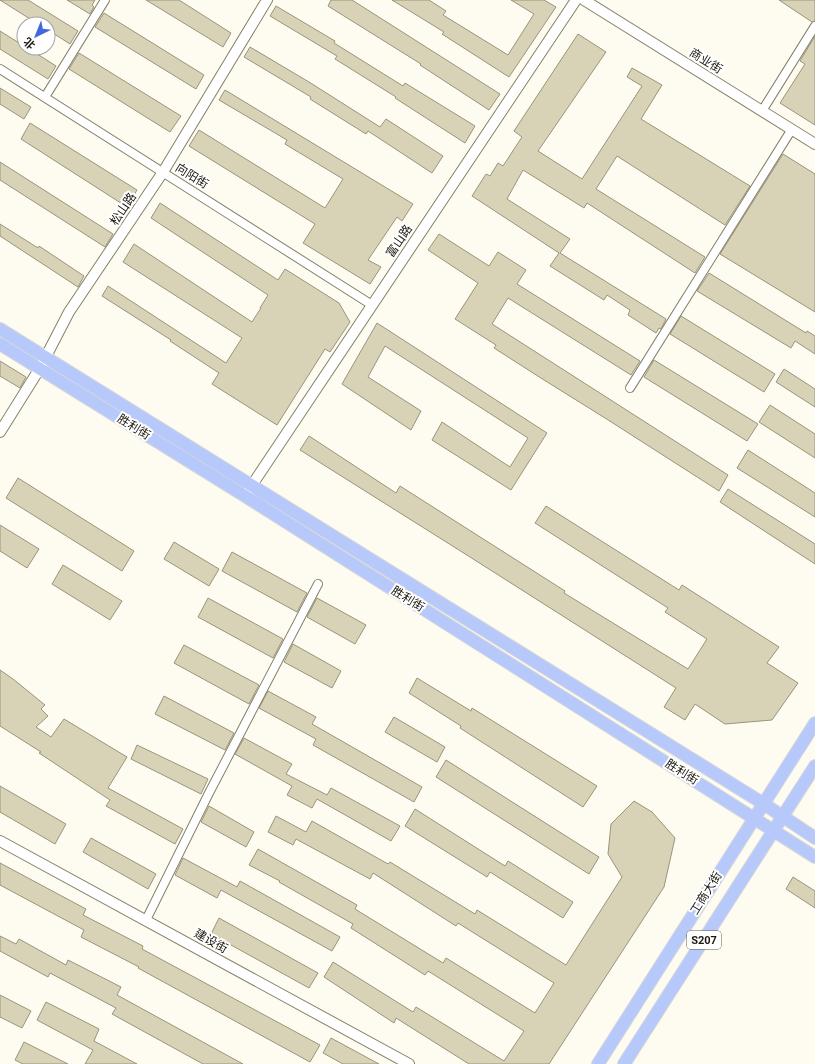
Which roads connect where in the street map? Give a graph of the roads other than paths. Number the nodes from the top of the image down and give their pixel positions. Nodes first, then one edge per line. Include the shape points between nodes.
1 (105, 0) edge
2 (267, 0) edge
3 (576, 0) edge
4 (584, 0) edge
5 (815, 26) edge
6 (0, 69) edge
7 (45, 97) junction
8 (762, 111) junction
9 (792, 129) junction
10 (815, 144) edge
11 (163, 172) junction
12 (372, 305) junction
13 (0, 330) edge
14 (0, 344) edge
15 (43, 363) junction
16 (630, 388) dead end
17 (0, 432) edge
18 (248, 491) junction
19 (318, 584) dead end
20 (815, 722) edge
21 (815, 766) edge
22 (764, 804) junction
23 (783, 817) junction
24 (754, 818) junction
25 (774, 831) junction
26 (815, 838) edge
27 (0, 841) edge
28 (815, 857) edge
29 (146, 920) junction
30 (409, 1064) edge
31 (598, 1064) edge
32 (624, 1064) edge

1 - 7 street
2 - 11 street, 松山路
3 - 12 street, 富山路
4 - 8 street, 商业街
5 - 8 street
6 - 7 street, 向阳街
7 - 11 street, 向阳街
8 - 9 street, 商业街
9 - 10 street, 商业街
9 - 16 street
11 - 12 street, 向阳街
11 - 15 street, 松山路 via 69,312
12 - 18 street, 富山路
13 - 15 main road, 胜利街
14 - 15 main road, 胜利街
15 - 17 street, 松山路
15 - 18 main road, 胜利街
18 - 22 main road, 胜利街
18 - 24 main road, 胜利街
19 - 29 street via 209,792
20 - 22 main road, 工商大街 / S207
21 - 23 main road, 工商大街 / S207
22 - 23 main road, 胜利街
22 - 24 main road, 工商大街 / S207
23 - 25 main road, 工商大街 / S207
23 - 26 main road, 胜利街
24 - 25 main road, 胜利街
24 - 31 main road, 工商大街 / S207
25 - 28 main road, 胜利街
25 - 32 main road, 工商大街 / S207
27 - 29 street, 建设街
29 - 30 street, 建设街

